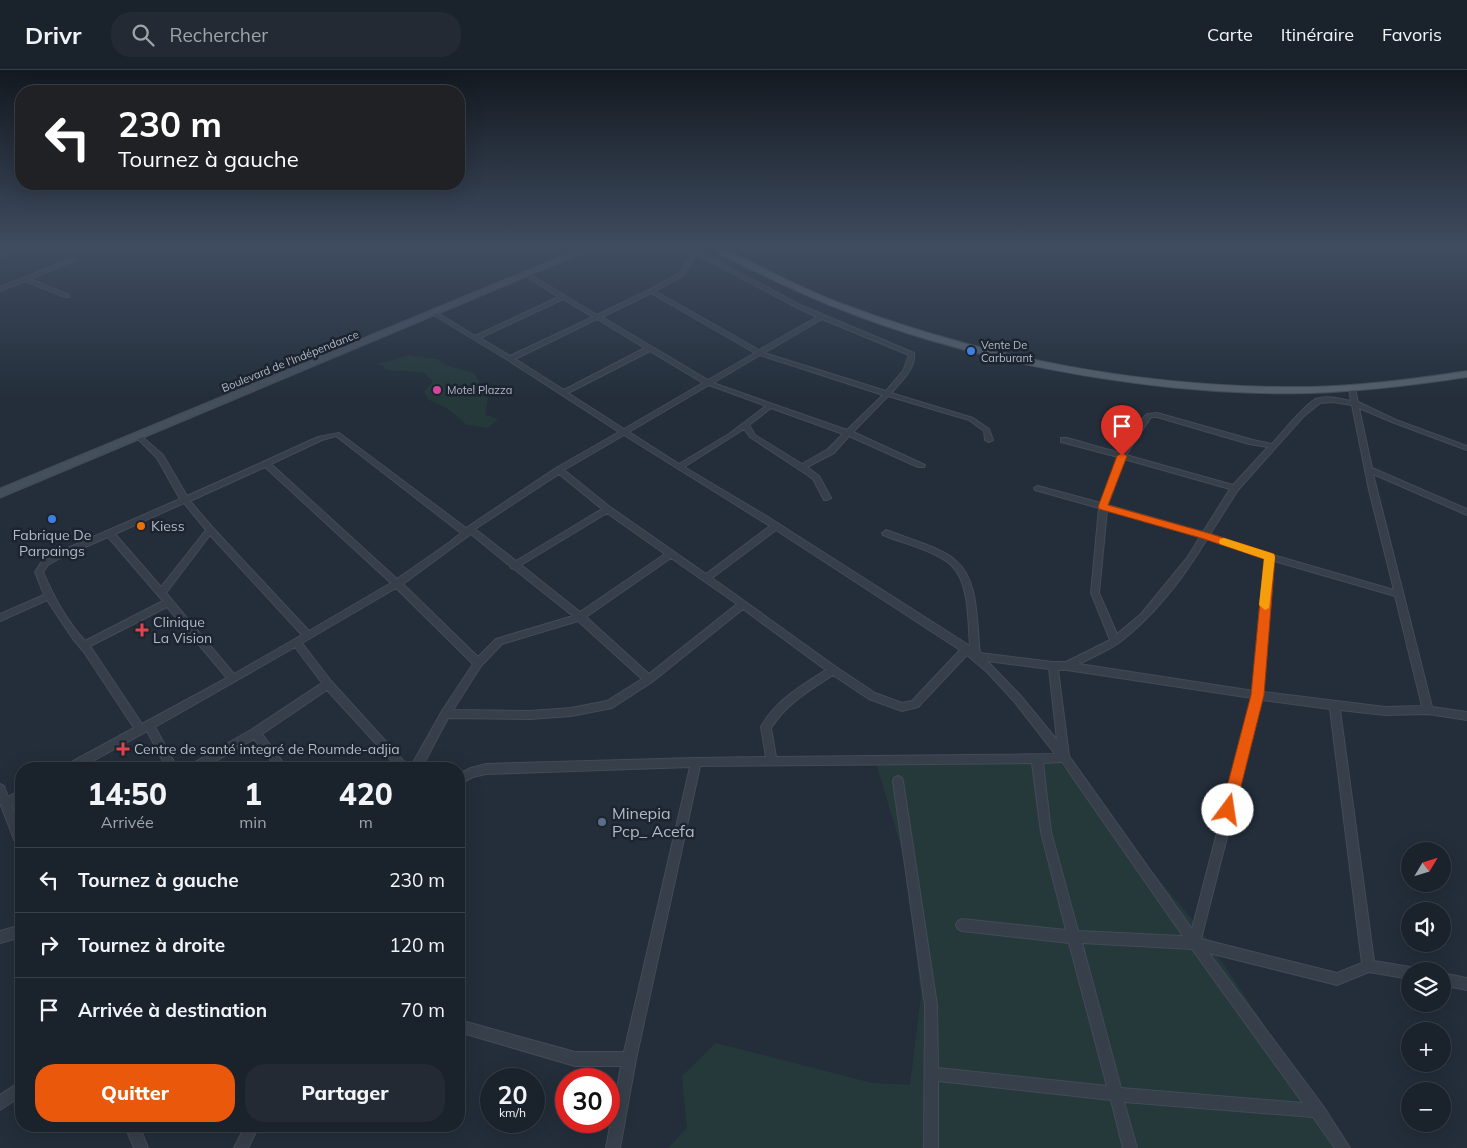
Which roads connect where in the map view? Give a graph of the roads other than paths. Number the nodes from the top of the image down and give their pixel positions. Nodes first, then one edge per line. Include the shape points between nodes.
1 (456, 298) edge
2 (469, 298) edge
3 (560, 298) edge
4 (565, 298) edge
5 (635, 298) edge
6 (664, 298) edge
7 (784, 298) edge
8 (823, 298) edge
9 (835, 298) edge
10 (434, 313) junction
11 (597, 316) junction
12 (822, 317) junction
13 (475, 338) junction
14 (650, 348) junction
15 (759, 353) junction
16 (510, 359) junction
17 (1467, 368) edge
18 (1467, 374) edge
19 (708, 383) junction
20 (1352, 389) junction
21 (564, 394) junction
22 (887, 394) junction
23 (1354, 403) junction
24 (771, 405) junction
25 (745, 424) junction
26 (625, 432) junction
27 (848, 433) junction
28 (138, 436) junction
29 (989, 440) dead end
30 (1064, 440) dead end
31 (1252, 442) junction
32 (1273, 446) junction
33 (1467, 448) edge
34 (1122, 456) junction
35 (1264, 456) junction
36 (266, 464) junction
37 (921, 465) dead end
38 (679, 467) junction
39 (802, 467) junction
40 (559, 470) junction
41 (1370, 470) junction
42 (0, 486) edge
43 (1038, 488) dead end
44 (1235, 488) junction
45 (0, 493) edge
46 (827, 498) dead end
47 (185, 500) junction
48 (1103, 507) junction
49 (607, 509) junction
50 (1467, 512) edge
51 (776, 526) junction
52 (210, 530) junction
53 (468, 531) junction
54 (110, 533) junction
55 (886, 533) dead end
56 (1204, 535) junction
57 (671, 554) junction
58 (1270, 557) junction
59 (514, 566) junction
60 (707, 578) junction
61 (397, 584) junction
62 (160, 594) junction
63 (1398, 594) junction
64 (49, 596) junction
65 (169, 602) junction
66 (743, 604) junction
67 (580, 617) junction
68 (0, 618) edge
69 (308, 635) junction
70 (1115, 641) junction
71 (296, 642) junction
72 (84, 645) junction
73 (967, 650) junction
74 (976, 656) junction
75 (478, 663) junction
76 (1053, 666) junction
77 (1068, 666) junction
78 (833, 670) junction
79 (233, 679) junction
80 (649, 679) junction
81 (328, 684) junction
82 (1258, 695) junction
83 (1334, 705) junction
84 (1428, 710) junction
85 (445, 714) junction
86 (1467, 716) edge
87 (144, 727) junction
88 (255, 733) junction
89 (1037, 758) junction
90 (1064, 758) junction
91 (772, 761) junction
92 (81, 762) edge
93 (168, 762) edge
94 (204, 762) edge
95 (278, 762) edge
96 (400, 762) edge
97 (419, 762) edge
98 (696, 762) junction
99 (465, 776) edge
100 (898, 781) dead end
101 (0, 789) edge
102 (15, 799) edge
103 (6, 804) junction
104 (15, 828) edge
105 (962, 925) dead end
106 (15, 933) edge
107 (0, 937) edge
108 (1073, 937) junction
109 (1194, 943) junction
110 (1369, 966) junction
111 (1401, 971) edge
112 (1451, 981) edge
113 (1467, 984) edge
114 (465, 1028) edge
115 (629, 1059) junction
116 (931, 1074) junction
117 (15, 1092) edge
118 (1115, 1094) junction
119 (0, 1103) edge
120 (1318, 1111) junction
121 (134, 1132) edge
122 (249, 1132) edge
123 (140, 1148) edge
124 (241, 1148) edge
125 (613, 1148) edge
126 (931, 1148) edge
127 (1130, 1148) edge
128 (1343, 1148) edge

1 - 42 main road, Boulevard de l'Indépendance
2 - 10 main road, Boulevard de l'Indépendance
3 - 13 street
4 - 11 street
5 - 11 street
6 - 15 street
7 - 12 street
8 - 20 main road via 879,320 985,351 1101,373 1190,385 1269,390
9 - 17 main road via 883,317 986,347 1109,370 1220,382 1312,385 1380,381
10 - 13 street
10 - 28 main road, Boulevard de l'Indépendance
11 - 14 street
11 - 16 street
12 - 15 street
12 - 22 street via 912,354 907,370
13 - 16 street
14 - 19 street
14 - 21 street
15 - 19 street
15 - 22 street
16 - 21 street
18 - 20 main road via 1429,382
19 - 24 street
19 - 26 street
20 - 23 street
21 - 26 street
22 - 27 street
22 - 29 street via 971,419 987,430
23 - 32 street via 1318,401
23 - 33 street
23 - 41 street
24 - 25 street
24 - 27 street
25 - 38 street
25 - 39 street via 752,436
26 - 38 street
26 - 40 street
27 - 37 street
27 - 39 street via 831,451
28 - 45 main road, Boulevard de l'Indépendance
28 - 47 street via 160,457
30 - 34 street
31 - 32 street
31 - 34 street via 1149,415
31 - 35 street
32 - 35 street
34 - 44 street
34 - 48 street
35 - 44 street
36 - 47 street
36 - 53 street via 327,435 337,434
36 - 61 street
38 - 51 street
39 - 46 street via 816,478
40 - 49 street
40 - 53 street
41 - 50 street
41 - 63 street
43 - 48 street
44 - 56 street
47 - 52 street
47 - 54 street
48 - 56 street
48 - 70 street via 1095,593
49 - 57 street
49 - 59 street
51 - 60 street
51 - 73 street
52 - 62 street
52 - 69 street
53 - 59 street
53 - 61 street
54 - 62 street
54 - 64 street via 45,563 39,572
55 - 74 street via 954,562 963,573 969,590
56 - 58 street
56 - 70 street via 1190,560 1144,616
57 - 60 street
57 - 67 street
58 - 63 street
58 - 82 street
59 - 67 street
60 - 66 street
61 - 69 street
61 - 75 street
62 - 65 street
63 - 84 street
64 - 68 street
64 - 72 street
65 - 72 street
65 - 79 street
66 - 78 street
66 - 80 street
67 - 75 street via 499,641
67 - 80 street
69 - 71 street
70 - 77 street
71 - 79 street
71 - 81 street
72 - 87 street
73 - 74 street
73 - 78 street via 915,704 902,707 872,696
74 - 76 street
74 - 90 street via 1019,699
75 - 85 street
76 - 77 street
76 - 90 street
77 - 82 street
78 - 91 street via 772,717 766,727
79 - 87 street
80 - 85 street via 608,705 590,710 530,715
81 - 88 street
81 - 96 street
82 - 83 street
82 - 109 street
83 - 84 street via 1385,712
83 - 110 street
84 - 86 street
85 - 97 street
87 - 92 street
87 - 93 street
88 - 94 street
88 - 95 street
89 - 90 street
89 - 91 street
89 - 108 street via 1046,832
90 - 109 street
91 - 98 street
98 - 99 street via 486,769
98 - 115 street
100 - 116 street via 931,1005
101 - 103 street
102 - 103 street
103 - 104 street
105 - 108 street
106 - 107 street
108 - 109 street
108 - 118 street
109 - 110 street via 1337,979
109 - 120 street
110 - 111 street
112 - 113 street
114 - 115 street via 576,1058
115 - 125 street
116 - 118 street
116 - 126 street
117 - 119 street
118 - 120 street
118 - 127 street
120 - 128 street
121 - 123 street
122 - 124 street

